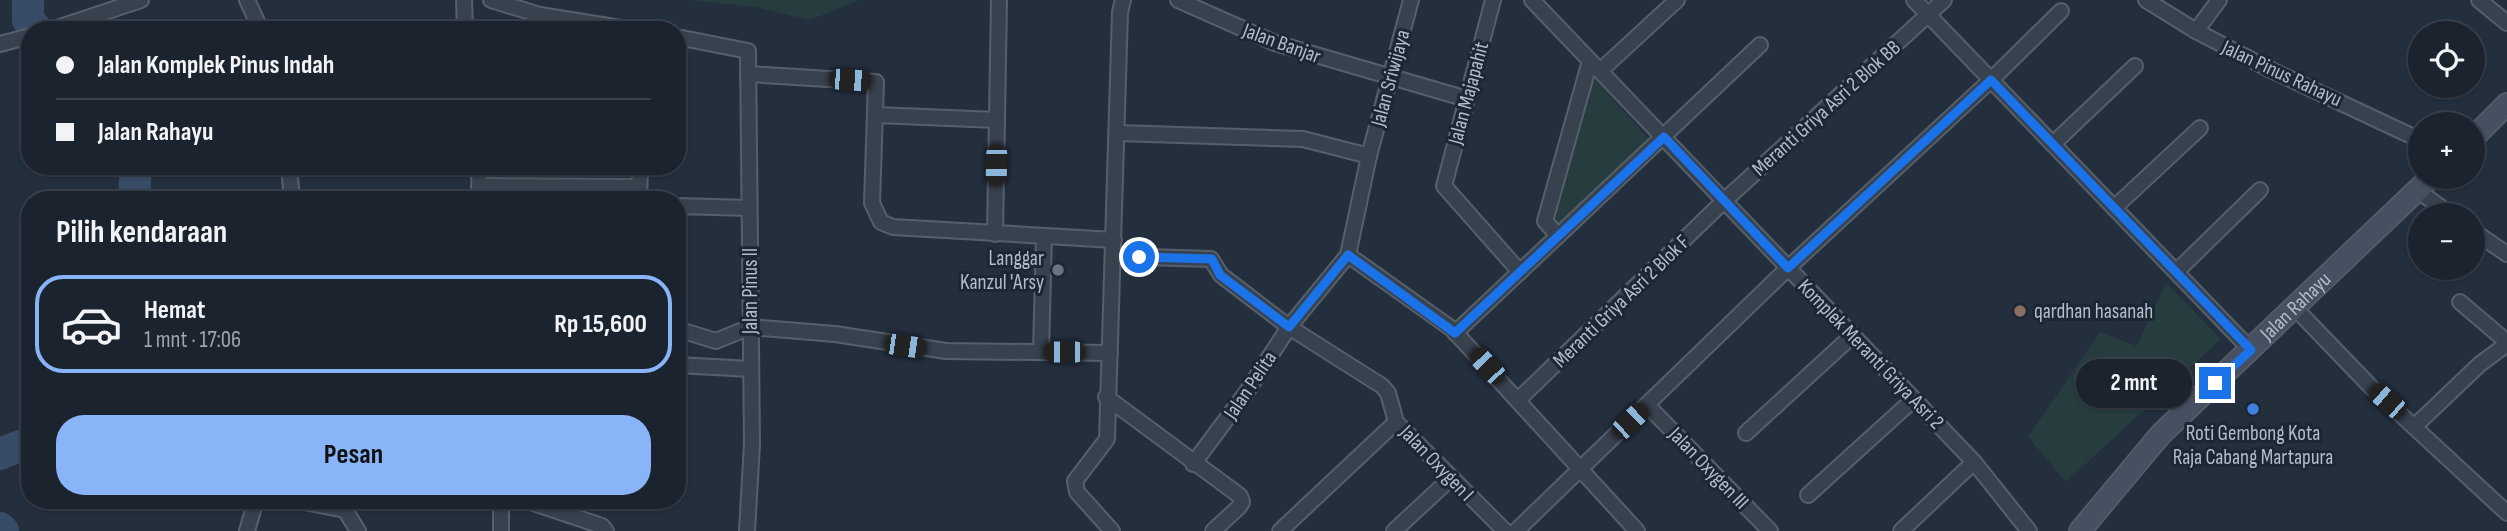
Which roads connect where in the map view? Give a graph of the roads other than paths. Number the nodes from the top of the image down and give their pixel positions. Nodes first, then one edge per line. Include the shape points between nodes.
1 (141, 0) edge
2 (247, 0) edge
3 (464, 0) edge
4 (491, 0) edge
5 (999, 0) edge
6 (1123, 0) edge
7 (1178, 0) edge
8 (1409, 0) edge
9 (1493, 0) edge
10 (1677, 0) edge
11 (1914, 0) edge
12 (1944, 0) edge
13 (2147, 0) edge
14 (2218, 0) edge
15 (2479, 0) edge
16 (1537, 2) edge
17 (2061, 11) dead end
18 (1928, 15) junction
19 (78, 21) edge
20 (257, 21) edge
21 (465, 21) edge
22 (578, 21) edge
23 (2507, 23) edge
24 (2196, 31) junction
25 (21, 38) edge
26 (686, 39) edge
27 (0, 44) edge
28 (1760, 45) dead end
29 (1595, 66) junction
30 (2135, 66) dead end
31 (748, 74) junction
32 (1390, 78) junction
33 (1991, 80) junction
34 (1467, 99) junction
35 (2507, 104) edge
36 (876, 115) junction
37 (997, 120) junction
38 (2485, 126) edge
39 (2200, 128) dead end
40 (1118, 133) junction
41 (2408, 134) edge
42 (1664, 137) junction
43 (2053, 144) junction
44 (1369, 156) junction
45 (2417, 189) edge
46 (2428, 189) edge
47 (2260, 190) dead end
48 (1724, 201) junction
49 (2440, 203) edge
50 (686, 206) edge
51 (749, 208) junction
52 (2114, 208) junction
53 (995, 234) junction
54 (1044, 236) junction
55 (1558, 236) junction
56 (2485, 238) edge
57 (1114, 240) junction
58 (2507, 254) edge
59 (1348, 255) junction
60 (1114, 256) junction
61 (1788, 268) junction
62 (1520, 272) junction
63 (2176, 272) junction
64 (2460, 302) dead end
65 (2295, 308) junction
66 (750, 327) junction
67 (1289, 327) junction
68 (686, 333) edge
69 (1455, 333) junction
70 (1853, 335) junction
71 (2507, 343) edge
72 (2251, 350) junction
73 (1041, 352) junction
74 (1110, 353) junction
75 (686, 365) edge
76 (751, 369) junction
77 (1106, 397) junction
78 (1914, 399) junction
79 (1518, 400) junction
80 (1647, 404) junction
81 (1396, 422) junction
82 (2415, 426) junction
83 (1746, 433) dead end
84 (1974, 462) junction
85 (1194, 464) junction
86 (1580, 469) junction
87 (1450, 479) junction
88 (1808, 495) dead end
89 (253, 509) edge
90 (340, 509) edge
91 (501, 509) edge
92 (551, 509) edge
93 (2507, 513) edge
94 (247, 531) edge
95 (358, 531) edge
96 (501, 531) edge
97 (606, 531) edge
98 (747, 531) edge
99 (1112, 531) edge
100 (1213, 531) edge
101 (1280, 531) edge
102 (1394, 531) edge
103 (1505, 531) edge
104 (1516, 531) edge
105 (1637, 531) edge
106 (1770, 531) edge
107 (1901, 531) edge
108 (2029, 531) edge
109 (2080, 531) edge

1 - 19 street
2 - 20 street
3 - 21 street
4 - 22 street
5 - 37 street
6 - 40 street
7 - 32 street, Jalan Banjar via 1275,43
8 - 32 street, Jalan Sriwijaya
9 - 34 street, Jalan Majapahit
10 - 29 street
11 - 18 street
12 - 18 street, Meranti Griya Asri 2 Blok BB
13 - 24 street, Jalan Pinus Rahayu
14 - 24 street
15 - 23 street
16 - 29 street, Komplek Meranti Griya Asri 2
17 - 33 street
18 - 33 street
18 - 48 street, Meranti Griya Asri 2 Blok BB
24 - 41 street, Jalan Pinus Rahayu
25 - 27 street
26 - 31 street, Jalan Pinus II via 748,52
28 - 42 street
29 - 42 street, Komplek Meranti Griya Asri 2
29 - 55 street via 1545,221
30 - 43 street
31 - 36 street via 876,82
31 - 51 street, Jalan Pinus II
32 - 34 street, Jalan Banjar
32 - 44 street, Jalan Sriwijaya
33 - 43 street
33 - 61 street
34 - 62 street, Jalan Majapahit via 1444,186
35 - 38 main road
36 - 37 street
36 - 53 street via 872,203 881,222 893,227
37 - 53 street
39 - 52 street
40 - 44 street via 1303,139
40 - 57 street
42 - 48 street, Komplek Meranti Griya Asri 2
42 - 55 street
43 - 52 street
44 - 59 street, Jalan Pelita
45 - 65 main road, Jalan Rahayu
46 - 49 street
47 - 63 street
48 - 61 street, Komplek Meranti Griya Asri 2
48 - 79 street, Meranti Griya Asri 2 Blok F
50 - 51 street
51 - 66 street, Jalan Pinus II
52 - 63 street
53 - 54 street
54 - 57 street
54 - 73 street
55 - 62 street
56 - 58 street
57 - 60 street
59 - 67 street, Jalan Pelita
59 - 69 street
60 - 67 street via 1212,259 1220,275
60 - 74 street
61 - 70 street, Komplek Meranti Griya Asri 2
61 - 80 street
62 - 69 street
63 - 72 street
64 - 71 street
65 - 72 main road, Jalan Rahayu
65 - 82 street
66 - 68 street via 716,341
66 - 73 street via 946,351
66 - 76 street, Jalan Pinus II
67 - 81 street, Jalan Oxygen I via 1382,386
67 - 85 street, Jalan Pelita
69 - 79 street
70 - 78 street, Komplek Meranti Griya Asri 2
70 - 83 street
71 - 82 street
72 - 109 main road, Jalan Rahayu via 2161,433
73 - 74 street
74 - 77 street
75 - 76 street
76 - 98 street, Jalan Pinus II
77 - 85 street
77 - 99 street via 1107,439 1075,481 1077,492
78 - 84 street, Komplek Meranti Griya Asri 2
78 - 88 street
79 - 86 street
80 - 86 street
80 - 106 street, Jalan Oxygen III
81 - 87 street, Jalan Oxygen I
81 - 101 street
82 - 93 street
84 - 107 street
84 - 108 street, Komplek Meranti Griya Asri 2
85 - 100 street via 1242,502
86 - 104 street
86 - 105 street
87 - 102 street
87 - 103 street, Jalan Oxygen I
89 - 94 street
90 - 95 street
91 - 96 street
92 - 97 street

